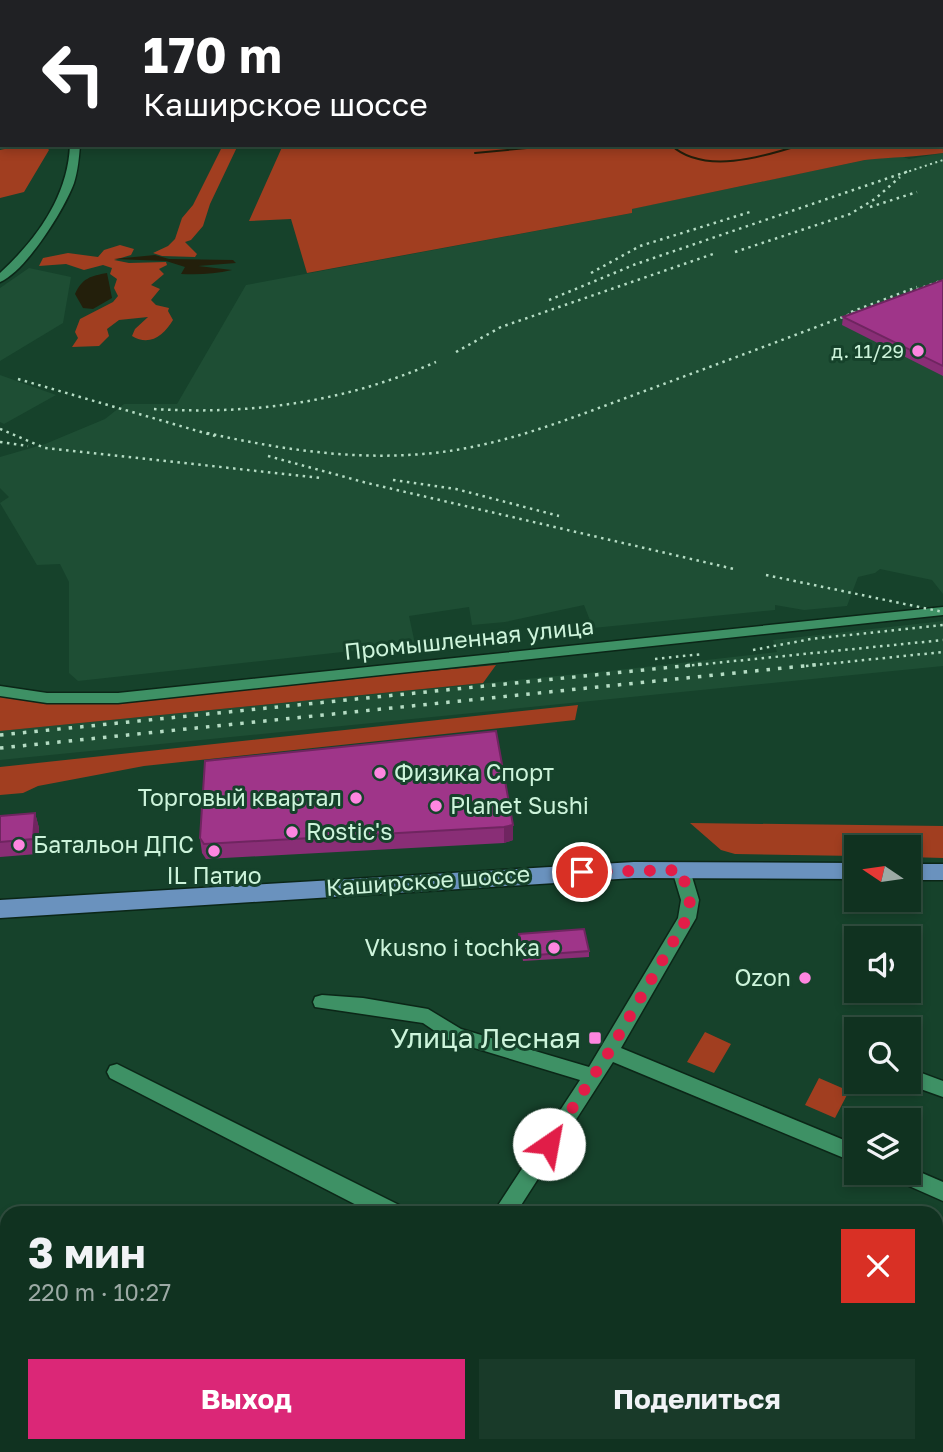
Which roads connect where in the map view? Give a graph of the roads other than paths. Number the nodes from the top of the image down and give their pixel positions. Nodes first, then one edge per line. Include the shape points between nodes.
1 (75, 147) edge
2 (0, 279) edge
3 (943, 611) edge
4 (0, 691) edge
5 (844, 872) edge
6 (921, 872) edge
7 (943, 872) edge
8 (683, 876) junction
9 (844, 883) edge
10 (921, 885) edge
11 (943, 885) edge
12 (0, 909) edge
13 (0, 922) edge
14 (322, 1002) dead end
15 (609, 1052) junction
16 (117, 1072) dead end
17 (594, 1076) junction
18 (921, 1081) edge
19 (943, 1089) edge
20 (844, 1149) edge
21 (921, 1182) edge
22 (943, 1192) edge
23 (379, 1206) edge
24 (509, 1206) edge

1 - 2 street via 76,157 52,218 34,245
3 - 4 street, Промышленная улица via 118,698 47,698
5 - 8 main road, Каширское шоссе
6 - 7 main road
8 - 9 main road, Каширское шоссе
8 - 12 main road, Каширское шоссе via 530,874
8 - 13 main road, Каширское шоссе
8 - 15 street via 690,904 687,918
10 - 11 main road
14 - 17 street via 428,1016 455,1035
15 - 17 street
15 - 20 street
16 - 23 street
17 - 24 street
18 - 19 street
21 - 22 street

